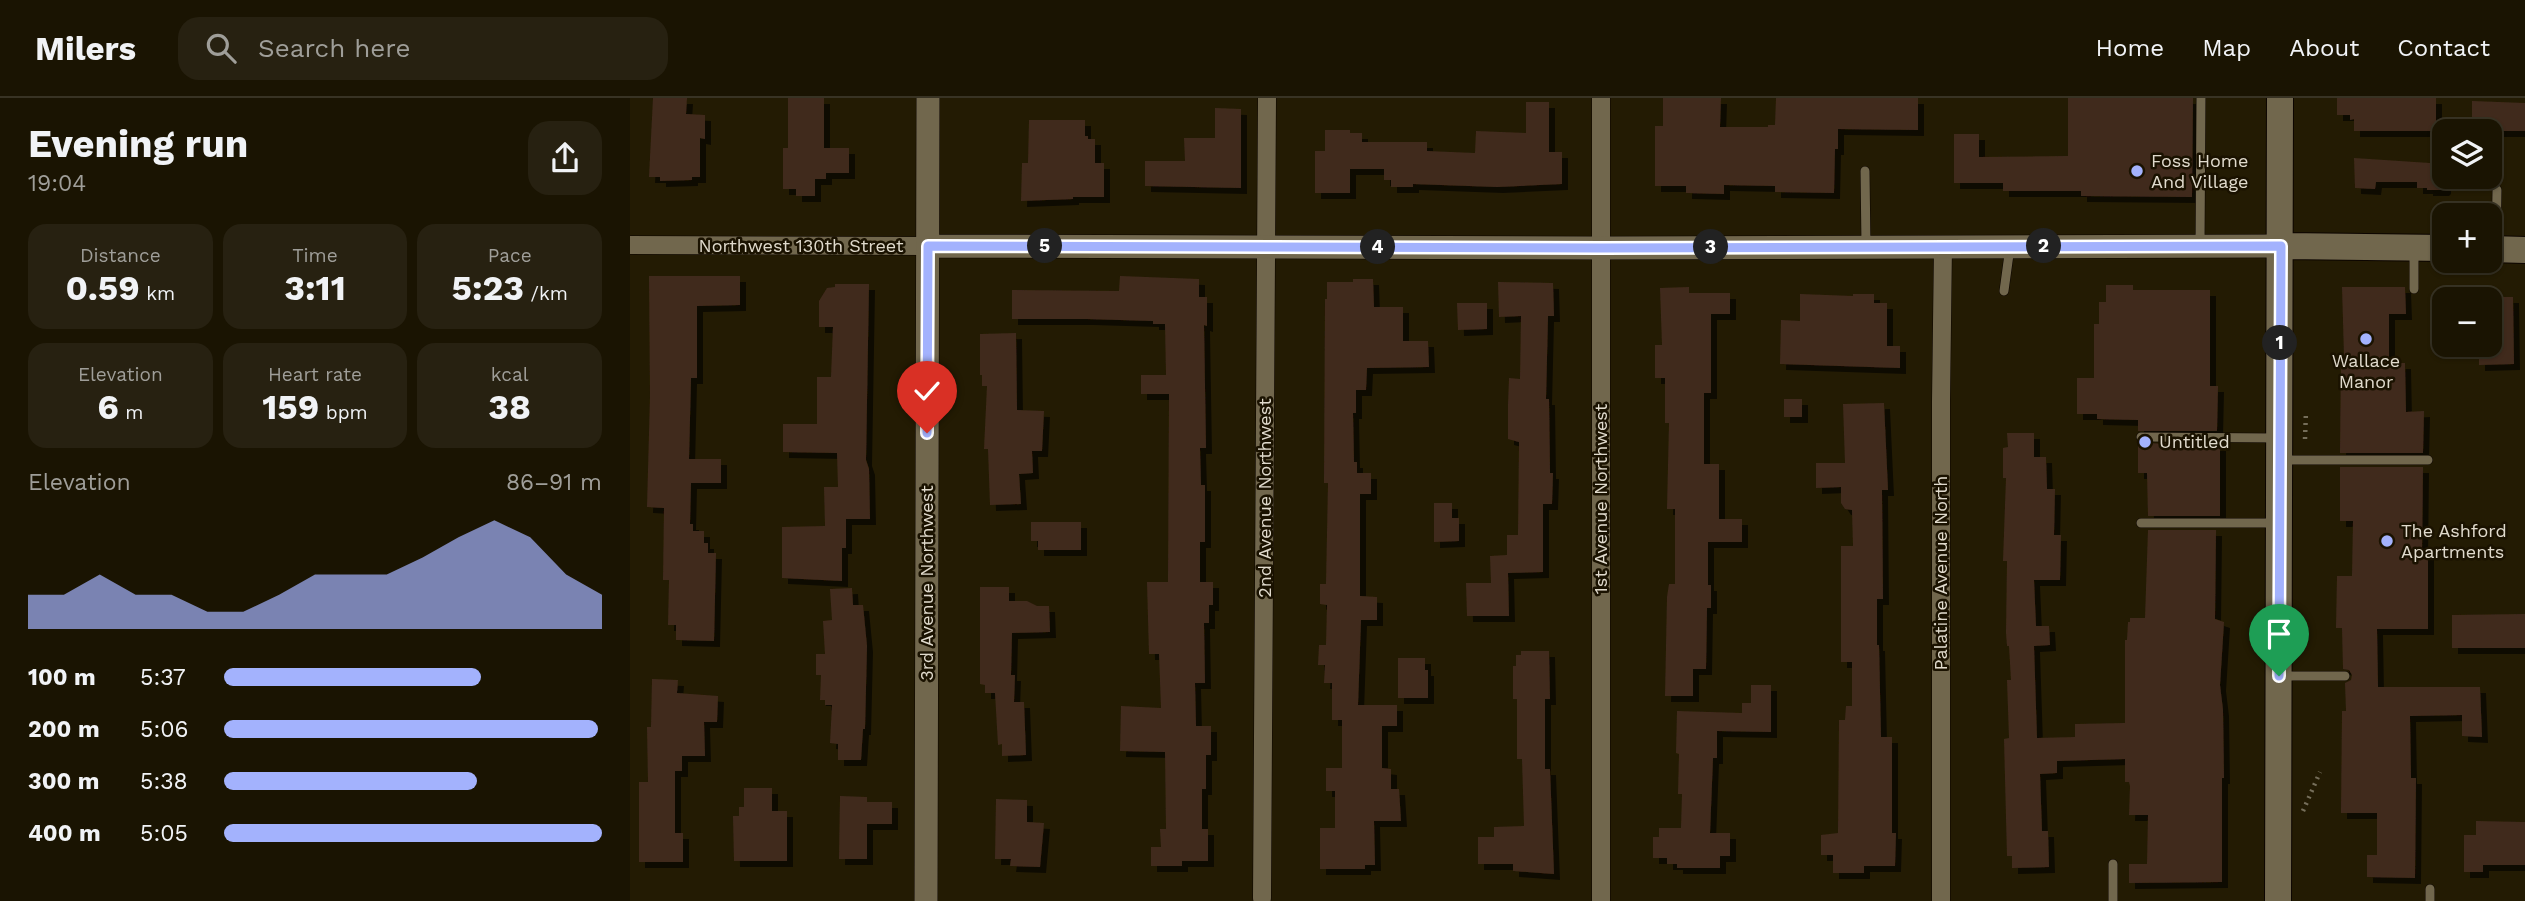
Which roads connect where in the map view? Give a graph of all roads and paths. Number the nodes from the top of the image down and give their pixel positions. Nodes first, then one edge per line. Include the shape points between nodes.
1 (928, 98) edge
2 (1268, 98) edge
3 (1601, 98) edge
4 (2201, 98) edge
5 (2280, 98) edge
6 (1865, 171) dead end
7 (2497, 190) dead end
8 (2496, 203) edge
9 (630, 245) edge
10 (928, 246) junction
11 (1266, 246) junction
12 (1866, 246) junction
13 (1943, 246) junction
14 (2011, 246) junction
15 (2200, 246) junction
16 (2281, 246) junction
17 (1601, 248) junction
18 (2414, 248) junction
19 (2432, 248) edge
20 (2502, 249) edge
21 (2525, 250) edge
22 (2414, 289) dead end
23 (2004, 291) dead end
24 (2306, 411) dead end
25 (2141, 437) dead end
26 (2280, 449) junction
27 (2305, 451) dead end
28 (2428, 460) dead end
29 (2141, 523) dead end
30 (2280, 523) junction
31 (2279, 676) junction
32 (2345, 676) dead end
33 (2113, 864) dead end
34 (2430, 889) dead end
35 (1261, 900) edge
36 (926, 901) edge
37 (1599, 901) edge
38 (1608, 901) edge
39 (1941, 901) edge
40 (2113, 901) edge
41 (2278, 901) edge
42 (2430, 901) edge

1 - 10 street, 3rd Avenue Northwest
2 - 11 street, 2nd Avenue Northwest
3 - 17 street, 1st Avenue Northwest
4 - 15 lane
5 - 16 main road
6 - 12 lane
7 - 8 lane
9 - 10 street, Northwest 130th Street
10 - 11 street, Northwest 130th Street
10 - 36 street, 3rd Avenue Northwest
11 - 17 street, Northwest 130th Street
11 - 35 street, 2nd Avenue Northwest
12 - 13 street, Northwest 130th Street
12 - 17 street, Northwest 130th Street
13 - 14 street, Northwest 130th Street
13 - 39 street, Palatine Avenue North
14 - 15 street, Northwest 130th Street
14 - 23 lane
15 - 16 street, Northwest 130th Street
16 - 18 main road
16 - 26 main road
17 - 37 street, 1st Avenue Northwest
18 - 19 main road
18 - 22 lane
20 - 21 main road
24 - 27 path
25 - 26 lane
26 - 28 lane
26 - 30 main road
29 - 30 lane
30 - 31 main road
31 - 32 lane
31 - 41 main road
33 - 40 lane
34 - 42 lane
37 - 38 street

